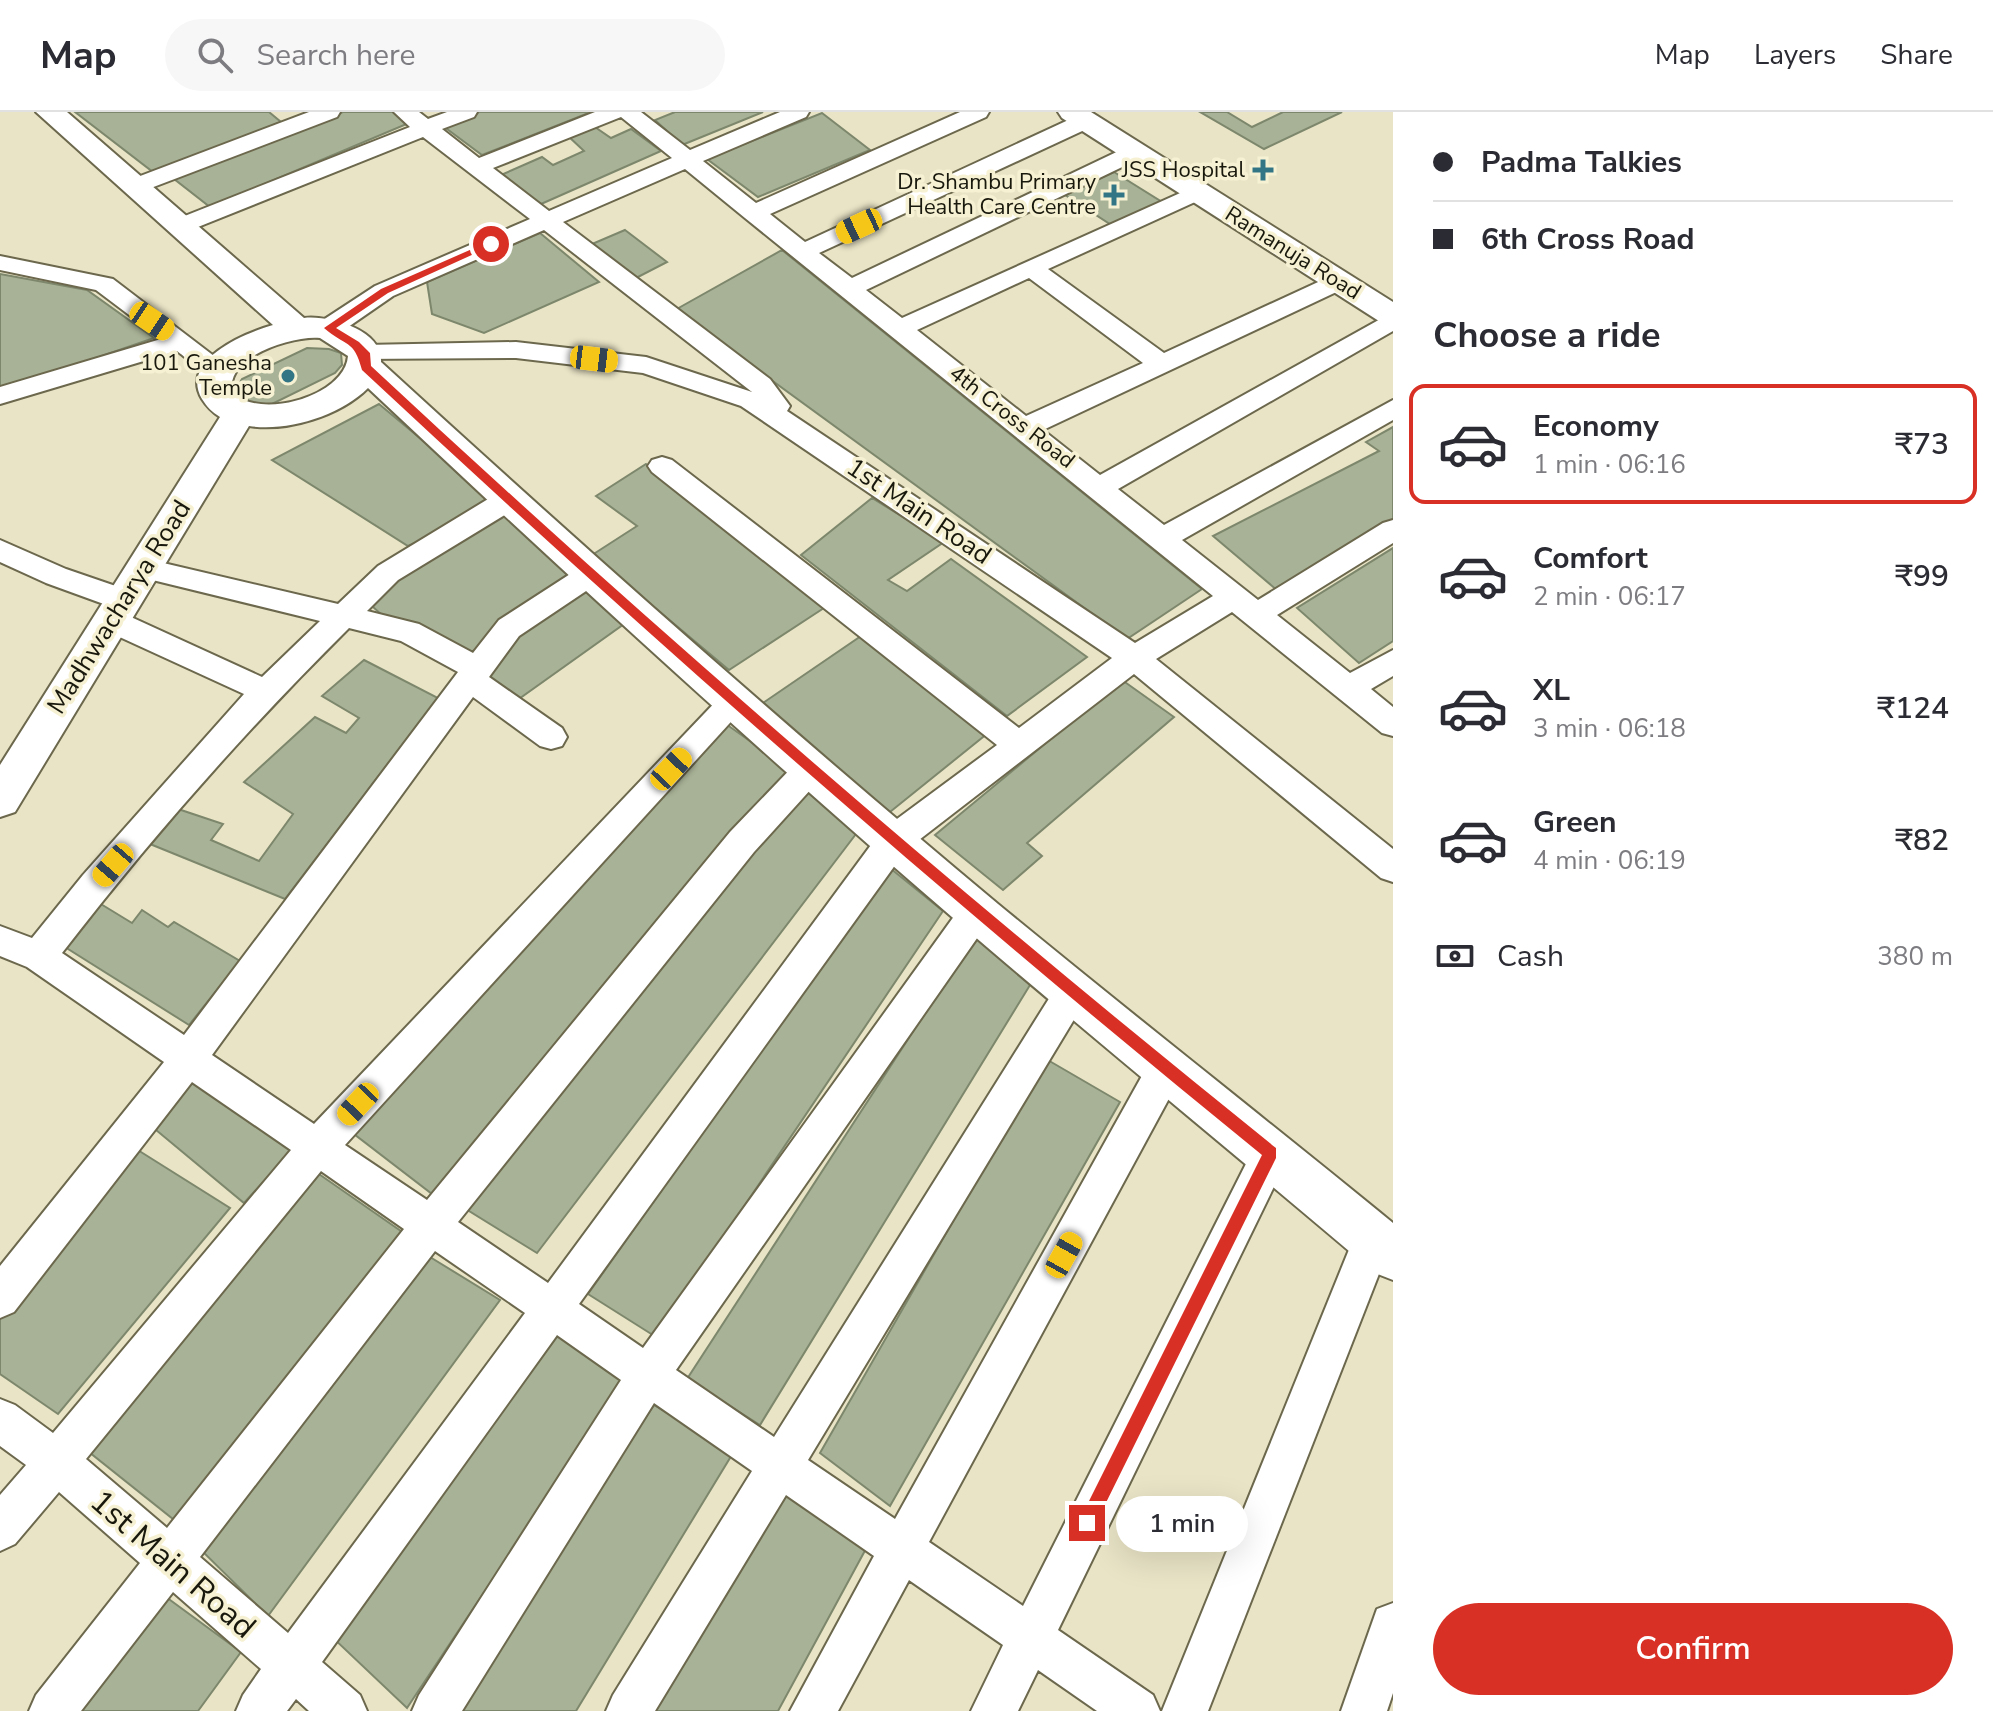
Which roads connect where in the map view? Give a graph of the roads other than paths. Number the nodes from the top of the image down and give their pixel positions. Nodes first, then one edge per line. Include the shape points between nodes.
1 (50, 112) edge
2 (329, 112) edge
3 (405, 112) edge
4 (466, 112) edge
5 (614, 112) edge
6 (628, 112) edge
7 (798, 112) edge
8 (978, 112) edge
9 (1078, 116) edge
10 (288, 118) edge
11 (425, 127) junction
12 (1135, 152) junction
13 (685, 160) junction
14 (476, 167) junction
15 (135, 186) junction
16 (1198, 192) junction
17 (753, 213) junction
18 (544, 221) junction
19 (180, 226) junction
20 (802, 252) junction
21 (0, 263) edge
22 (1031, 268) junction
23 (1338, 282) junction
24 (849, 289) junction
25 (1393, 318) edge
26 (295, 328) junction
27 (329, 328) junction
28 (900, 328) junction
29 (181, 341) junction
30 (365, 360) junction
31 (1162, 364) junction
32 (218, 369) junction
33 (0, 396) edge
34 (1393, 409) edge
35 (239, 414) junction
36 (1026, 427) junction
37 (795, 428) junction
38 (662, 466) dead end
39 (1100, 487) junction
40 (508, 500) junction
41 (1393, 530) edge
42 (1163, 538) junction
43 (6, 562) edge
44 (591, 574) junction
45 (125, 596) junction
46 (1246, 605) junction
47 (347, 615) junction
48 (1134, 658) junction
49 (1393, 661) edge
50 (474, 674) junction
51 (1349, 688) junction
52 (267, 691) junction
53 (734, 702) junction
54 (1393, 724) edge
55 (551, 737) dead end
56 (1019, 745) junction
57 (811, 768) junction
58 (0, 800) edge
59 (894, 840) junction
60 (1393, 868) edge
61 (977, 911) junction
62 (0, 941) edge
63 (39, 956) junction
64 (1072, 992) junction
65 (187, 1060) junction
66 (1166, 1068) junction
67 (316, 1149) junction
68 (1271, 1153) junction
69 (431, 1225) junction
70 (1383, 1246) edge
71 (0, 1298) edge
72 (554, 1307) junction
73 (649, 1374) junction
74 (0, 1420) edge
75 (57, 1462) junction
76 (782, 1467) junction
77 (0, 1529) edge
78 (902, 1548) junction
79 (170, 1562) junction
80 (1393, 1625) edge
81 (1031, 1637) junction
82 (293, 1668) junction
83 (52, 1711) edge
84 (259, 1711) edge
85 (344, 1711) edge
86 (435, 1711) edge
87 (629, 1711) edge
88 (813, 1711) edge
89 (994, 1711) edge
90 (1137, 1711) edge
91 (1185, 1711) edge
92 (1364, 1711) edge

1 - 15 street
2 - 10 street
3 - 11 street
4 - 11 street
5 - 14 street
6 - 13 street, 4th Cross Road
7 - 13 street
8 - 17 street
9 - 12 street, Ramanuja Road
9 - 20 street
10 - 15 street
11 - 14 street
11 - 19 street
12 - 16 street, Ramanuja Road
12 - 24 street
13 - 17 street, 4th Cross Road
13 - 18 street
14 - 18 street
15 - 19 street
16 - 22 street
16 - 23 street, Ramanuja Road
17 - 20 street, 4th Cross Road
18 - 27 street via 384,291
18 - 37 street via 761,385
19 - 26 street
20 - 24 street, 4th Cross Road
21 - 29 street via 104,284
22 - 28 street
22 - 31 street
23 - 25 street, Ramanuja Road
23 - 31 street
24 - 28 street, 4th Cross Road
25 - 39 street
26 - 27 street
26 - 32 street via 264,338
27 - 30 street via 345,336
28 - 36 street, 4th Cross Road
29 - 32 street
29 - 33 street
30 - 35 street via 356,383 296,413 263,418
30 - 37 street, 1st Main Road via 516,350 646,365 750,400
30 - 40 street
31 - 36 street
32 - 35 street via 214,386 220,401
34 - 42 street
35 - 45 street, Madhwacharya Road
36 - 39 street, 4th Cross Road
37 - 48 street, 1st Main Road
38 - 56 street
39 - 42 street, 4th Cross Road
40 - 44 street
40 - 47 street via 388,573
41 - 46 street
42 - 46 street, 4th Cross Road
43 - 45 street
44 - 50 street via 509,628
44 - 53 street
45 - 47 street
45 - 52 street via 176,649 215,672
45 - 58 street, Madhwacharya Road
46 - 48 street
46 - 51 street, 4th Cross Road
47 - 50 street via 409,632
47 - 52 street
48 - 56 street
48 - 60 street, 1st Main Road
49 - 51 street
50 - 55 street
50 - 65 street
51 - 54 street, 4th Cross Road
52 - 63 street
53 - 57 street
53 - 67 street
56 - 59 street
57 - 59 street
57 - 69 street via 742,842
59 - 61 street
59 - 72 street
61 - 64 street
61 - 73 street
62 - 63 street
63 - 65 street
64 - 66 street
64 - 76 street
65 - 67 street
65 - 71 street
66 - 68 street
66 - 78 street
67 - 69 street
67 - 75 street
68 - 70 street
68 - 81 street
69 - 72 street
69 - 79 street
70 - 91 street
72 - 73 street
72 - 82 street
73 - 76 street
73 - 86 street
74 - 75 street, 1st Main Road
75 - 77 street
75 - 79 street, 1st Main Road
76 - 78 street
76 - 87 street
78 - 81 street
78 - 88 street
79 - 82 street, 1st Main Road
79 - 83 street
80 - 92 street
81 - 89 street
81 - 90 street
82 - 84 street
82 - 85 street, 1st Main Road

